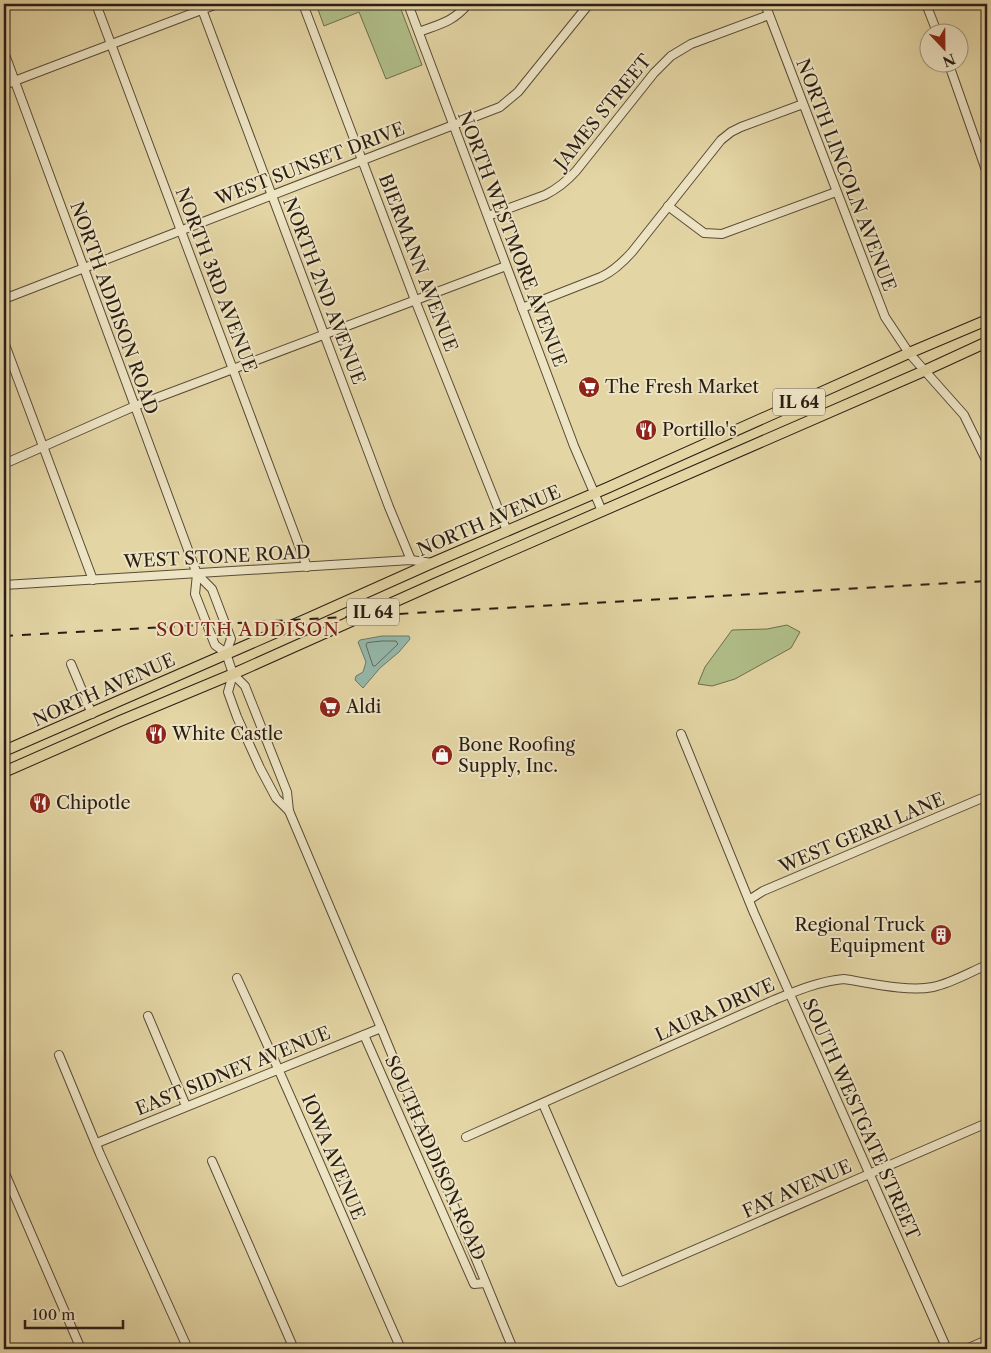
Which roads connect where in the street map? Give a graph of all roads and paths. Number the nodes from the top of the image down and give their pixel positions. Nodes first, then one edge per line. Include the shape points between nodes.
1 (96, 4) edge
2 (217, 4) edge
3 (304, 4) edge
4 (408, 4) edge
5 (468, 4) edge
6 (589, 4) edge
7 (765, 4) edge
8 (926, 4) edge
9 (201, 7) edge
10 (769, 15) junction
11 (933, 22) edge
12 (419, 32) junction
13 (111, 44) junction
14 (4, 52) edge
15 (952, 72) edge
16 (15, 80) junction
17 (4, 85) edge
18 (803, 104) junction
19 (454, 126) junction
20 (362, 160) junction
21 (986, 168) edge
22 (836, 192) junction
23 (272, 195) junction
24 (668, 206) junction
25 (488, 216) junction
26 (181, 230) junction
27 (506, 266) junction
28 (83, 268) junction
29 (4, 300) edge
30 (415, 300) junction
31 (522, 308) junction
32 (987, 320) edge
33 (324, 334) junction
34 (4, 342) edge
35 (987, 342) edge
36 (909, 353) junction
37 (233, 369) junction
38 (924, 371) junction
39 (135, 406) junction
40 (43, 447) junction
41 (987, 462) edge
42 (4, 464) edge
43 (594, 493) junction
44 (602, 511) junction
45 (507, 531) junction
46 (411, 560) junction
47 (432, 563) junction
48 (307, 567) junction
49 (197, 574) junction
50 (93, 580) junction
51 (4, 585) edge
52 (226, 654) junction
53 (70, 664) dead end
54 (233, 674) junction
55 (92, 714) junction
56 (681, 734) dead end
57 (4, 751) edge
58 (4, 772) edge
59 (987, 796) edge
60 (289, 811) junction
61 (749, 900) junction
62 (987, 965) edge
63 (237, 978) dead end
64 (790, 994) junction
65 (148, 1016) dead end
66 (381, 1028) junction
67 (364, 1035) junction
68 (59, 1055) dead end
69 (280, 1070) junction
70 (543, 1104) junction
71 (186, 1106) junction
72 (987, 1123) edge
73 (466, 1138) dead end
74 (97, 1142) junction
75 (212, 1161) dead end
76 (4, 1171) edge
77 (870, 1174) junction
78 (485, 1283) junction
79 (987, 1340) edge
80 (81, 1349) edge
81 (188, 1349) edge
82 (294, 1349) edge
83 (401, 1349) edge
84 (513, 1349) edge
85 (947, 1349) edge
86 (966, 1349) edge

1 - 13 street, NORTH 3RD AVENUE
2 - 9 street
3 - 20 street, BIERMANN AVENUE
4 - 12 street, NORTH WESTMORE AVENUE
5 - 12 street via 452,19
6 - 19 street, WEST SUNSET DRIVE via 512,98 491,112
7 - 10 street, NORTH LINCOLN AVENUE
8 - 11 street
9 - 13 street
9 - 23 street, NORTH 2ND AVENUE
10 - 18 street, NORTH LINCOLN AVENUE
10 - 25 street, JAMES STREET via 692,44 671,56 567,181 552,191
12 - 19 street, NORTH WESTMORE AVENUE
13 - 16 street
13 - 26 street, NORTH 3RD AVENUE
14 - 16 street, NORTH ADDISON ROAD
15 - 21 street
16 - 17 street
16 - 28 street, NORTH ADDISON ROAD
18 - 22 street, NORTH LINCOLN AVENUE
18 - 24 street via 741,127 726,136
19 - 20 street, WEST SUNSET DRIVE
19 - 25 street, NORTH WESTMORE AVENUE
20 - 23 street, WEST SUNSET DRIVE
20 - 30 street, BIERMANN AVENUE
22 - 24 street via 722,234 704,233
22 - 36 street, NORTH LINCOLN AVENUE via 881,310
23 - 26 street, WEST SUNSET DRIVE
23 - 33 street, NORTH 2ND AVENUE
24 - 31 street via 612,272
25 - 27 street, NORTH WESTMORE AVENUE
26 - 28 street, WEST SUNSET DRIVE
26 - 37 street, NORTH 3RD AVENUE
27 - 30 street
27 - 31 street, NORTH WESTMORE AVENUE
28 - 29 street, WEST SUNSET DRIVE
28 - 39 street, NORTH ADDISON ROAD
30 - 33 street
30 - 45 street, BIERMANN AVENUE
31 - 43 street, NORTH WESTMORE AVENUE
32 - 36 main road, NORTH AVENUE / IL 64
33 - 37 street
33 - 46 street, NORTH 2ND AVENUE
34 - 40 street
35 - 38 main road, NORTH AVENUE / IL 64
36 - 38 street, NORTH LINCOLN AVENUE
36 - 43 main road, NORTH AVENUE / IL 64
37 - 39 street
37 - 48 street, NORTH 3RD AVENUE
38 - 41 street, NORTH LINCOLN AVENUE via 964,415
38 - 44 main road, NORTH AVENUE / IL 64
39 - 40 street
39 - 49 street, NORTH ADDISON ROAD
40 - 42 street
40 - 50 street
43 - 44 street, NORTH WESTMORE AVENUE
43 - 45 main road, NORTH AVENUE / IL 64
44 - 54 main road, NORTH AVENUE / IL 64
45 - 47 main road, NORTH AVENUE / IL 64
46 - 47 street, WEST STONE ROAD
46 - 48 street, WEST STONE ROAD
47 - 52 main road, NORTH AVENUE / IL 64
48 - 49 street, WEST STONE ROAD
49 - 50 street, WEST STONE ROAD
49 - 52 street, NORTH ADDISON ROAD via 195,594 215,645
49 - 52 street, NORTH ADDISON ROAD via 212,589 232,639
50 - 51 street, WEST STONE ROAD
52 - 54 street, NORTH ADDISON ROAD
52 - 55 main road, NORTH AVENUE / IL 64
53 - 55 street
54 - 58 main road, NORTH AVENUE / IL 64
54 - 60 street, NORTH ADDISON ROAD via 245,686 263,729 287,792
54 - 60 street, NORTH ADDISON ROAD via 228,692 237,717 276,798
55 - 57 main road, NORTH AVENUE / IL 64
56 - 61 street, SOUTH WESTGATE STREET
59 - 61 street, WEST GERRI LANE via 763,891
60 - 66 street, NORTH ADDISON ROAD
61 - 64 street, SOUTH WESTGATE STREET
62 - 64 street, LAURA DRIVE via 932,987 903,988 844,979
63 - 69 street, IOWA AVENUE
64 - 70 street, LAURA DRIVE
64 - 77 street, SOUTH WESTGATE STREET
65 - 71 street
66 - 67 street, EAST SIDNEY AVENUE
66 - 78 street, SOUTH ADDISON ROAD
67 - 69 street, EAST SIDNEY AVENUE
67 - 78 street, SOUTH ADDISON ROAD via 474,1284
68 - 74 street
69 - 71 street, EAST SIDNEY AVENUE
69 - 83 street, IOWA AVENUE
70 - 73 street, LAURA DRIVE
70 - 77 street, FAY AVENUE via 620,1282
71 - 74 street, EAST SIDNEY AVENUE
72 - 77 street, FAY AVENUE
74 - 81 street
75 - 82 street
76 - 80 street
77 - 85 street, SOUTH WESTGATE STREET
78 - 84 street, SOUTH ADDISON ROAD
79 - 86 street

